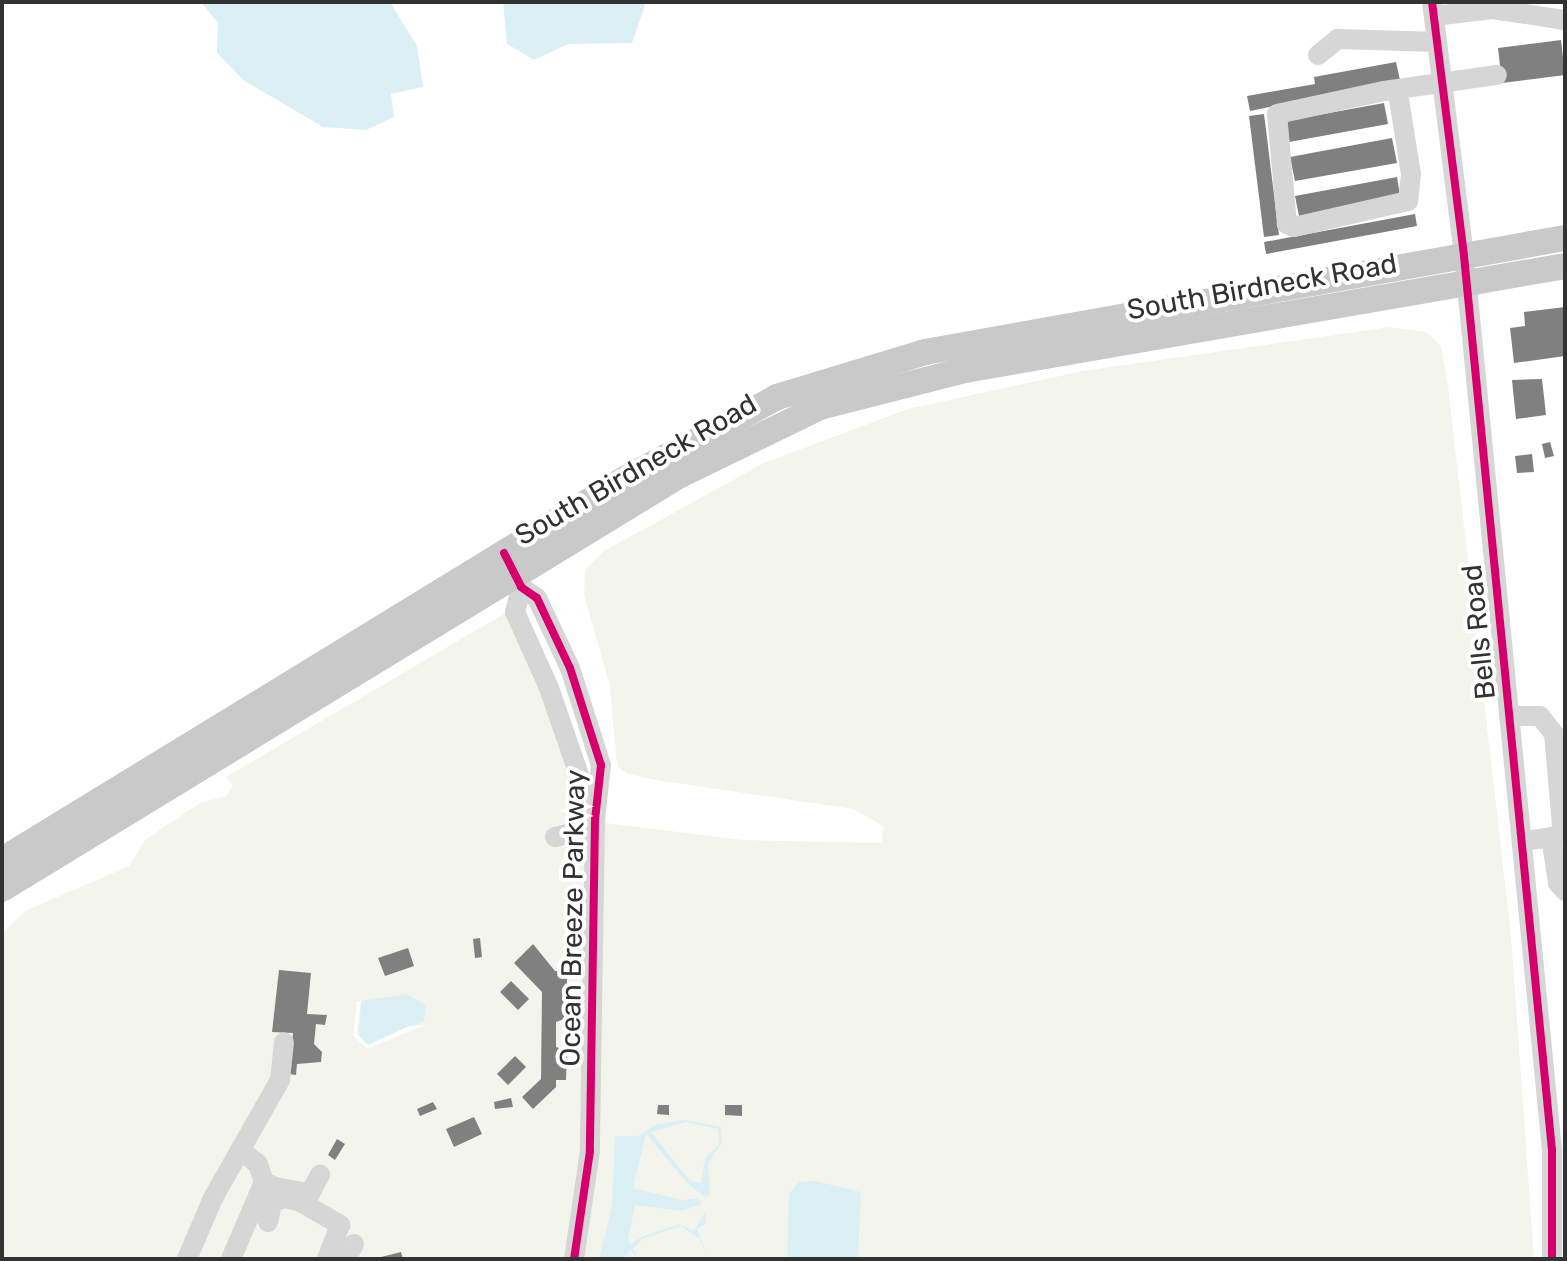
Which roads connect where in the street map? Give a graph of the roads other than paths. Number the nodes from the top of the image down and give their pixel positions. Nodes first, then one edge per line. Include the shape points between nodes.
1 (1433, 9) edge
2 (1565, 20) edge
3 (1437, 42) junction
4 (1318, 55) dead end
5 (1497, 75) dead end
6 (1443, 85) junction
7 (1398, 93) junction
8 (1565, 238) edge
9 (1464, 256) junction
10 (1565, 266) edge
11 (1466, 284) junction
12 (504, 553) junction
13 (518, 581) junction
14 (1509, 716) junction
15 (592, 726) junction
16 (563, 733) junction
17 (595, 824) junction
18 (1560, 836) edge
19 (555, 837) dead end
20 (1522, 841) junction
21 (2, 860) edge
22 (2, 889) edge
23 (1565, 891) edge
24 (284, 1042) dead end
25 (240, 1150) junction
26 (320, 1175) dead end
27 (266, 1192) junction
28 (268, 1222) dead end
29 (187, 1259) edge
30 (231, 1259) edge
31 (327, 1259) edge
32 (574, 1259) edge
33 (1552, 1259) edge

1 - 2 street via 1493,9
1 - 3 street, Bells Road
3 - 4 street via 1338,39
3 - 6 street, Bells Road
5 - 6 street
6 - 7 street
6 - 9 street, Bells Road
7 - 7 street via 1384,91 1277,114 1287,224 1294,227 1408,201 1411,174
8 - 9 main road, South Birdneck Road
9 - 11 street, Bells Road
9 - 12 main road, South Birdneck Road via 925,352 828,378 706,432
10 - 11 main road, South Birdneck Road
11 - 13 main road, South Birdneck Road via 868,391 729,448
11 - 14 street, Bells Road
12 - 13 street, Ocean Breeze Parkway
12 - 21 main road, South Birdneck Road
13 - 15 street, Ocean Breeze Parkway via 537,598
13 - 16 street, Ocean Breeze Parkway via 515,612
13 - 22 main road, South Birdneck Road
14 - 18 street via 1540,716 1554,734
14 - 20 street, Bells Road
15 - 16 street
15 - 17 street, Ocean Breeze Parkway via 601,765
16 - 17 street, Ocean Breeze Parkway
17 - 19 street
17 - 32 street, Ocean Breeze Parkway via 590,1151
18 - 20 street
18 - 23 street via 1558,883
20 - 33 street, Bells Road via 1552,1150
24 - 25 street via 280,1080
25 - 27 street via 258,1164
25 - 29 street
26 - 27 street via 310,1193
27 - 28 street
27 - 30 street
27 - 31 street via 299,1201 340,1225 341,1234

